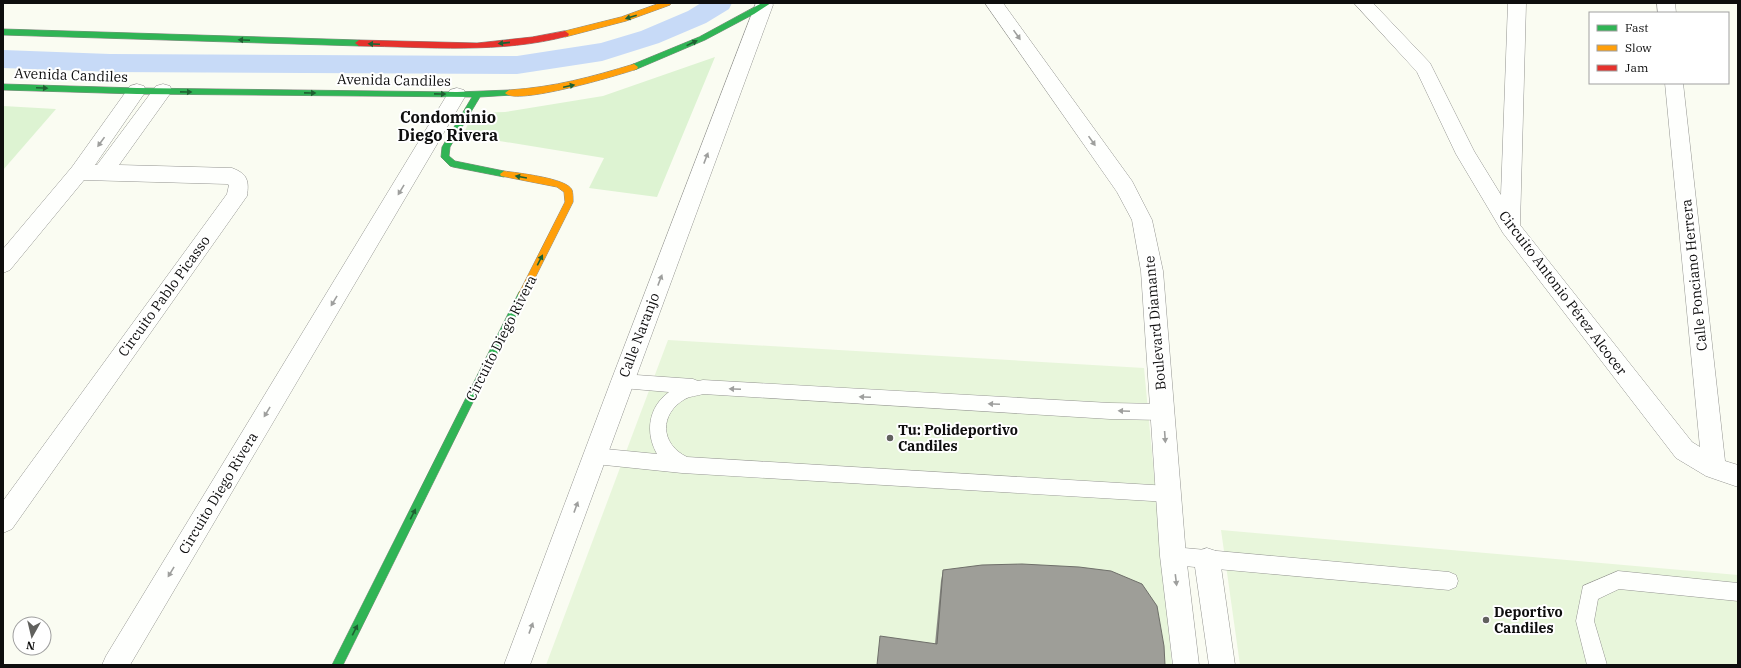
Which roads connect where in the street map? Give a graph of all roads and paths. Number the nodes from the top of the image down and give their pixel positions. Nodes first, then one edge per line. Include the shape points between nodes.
1 (667, 3) edge
2 (994, 3) edge
3 (1363, 3) edge
4 (766, 4) edge
5 (1515, 6) edge
6 (3, 32) edge
7 (1674, 84) edge
8 (3, 87) edge
9 (137, 91) junction
10 (163, 91) junction
11 (456, 95) junction
12 (477, 95) junction
13 (79, 172) junction
14 (102, 173) junction
15 (1510, 227) junction
16 (3, 264) edge
17 (622, 381) junction
18 (703, 387) junction
19 (1163, 412) junction
20 (595, 456) junction
21 (687, 465) junction
22 (1714, 468) junction
23 (1738, 476) edge
24 (1169, 494) junction
25 (3, 521) edge
26 (1173, 556) junction
27 (1207, 560) junction
28 (1449, 581) dead end
29 (1738, 592) edge
30 (115, 665) edge
31 (337, 665) edge
32 (517, 665) edge
33 (1186, 665) edge
34 (1222, 665) edge
35 (1596, 665) edge

1 -> 6 main road via 636,16 590,29 547,38 483,45
2 -> 19 street, Boulevard Diamante via 1125,187 1142,220 1152,271
3 - 15 street, Circuito Antonio Pérez Alcocer via 1424,68 1466,154
12 -> 4 main road, Avenida Candiles via 552,89 622,73 688,45
17 -> 4 street, Calle Naranjo
5 - 15 street
7 - 22 street, Calle Ponciano Herrera
8 -> 9 main road, Avenida Candiles
9 - 10 main road, Avenida Candiles
9 -> 13 street
10 -> 11 main road, Avenida Candiles
10 - 14 street
11 - 12 main road, Avenida Candiles
11 -> 30 street, Circuito Diego Rivera
31 -> 12 main road, Circuito Diego Rivera via 569,202 568,190 559,184 458,165 445,158 446,146
13 - 14 street, Circuito Pablo Picasso
13 - 16 street
14 - 25 street, Circuito Pablo Picasso via 232,176 239,184 237,196
15 - 22 street, Circuito Antonio Pérez Alcocer via 1684,450
17 - 18 lane
17 - 20 street, Calle Naranjo
19 -> 18 lane
18 - 21 lane via 679,394 658,420 658,433 664,450
19 -> 24 street, Boulevard Diamante
20 - 21 lane
32 -> 20 street, Calle Naranjo
21 - 24 lane
22 - 23 street, Circuito Antonio Pérez Alcocer
24 - 26 street, Boulevard Diamante
26 - 27 lane
26 -> 33 street, Boulevard Diamante
27 - 28 lane
27 - 34 street
29 - 35 lane via 1618,580 1590,593 1586,621

